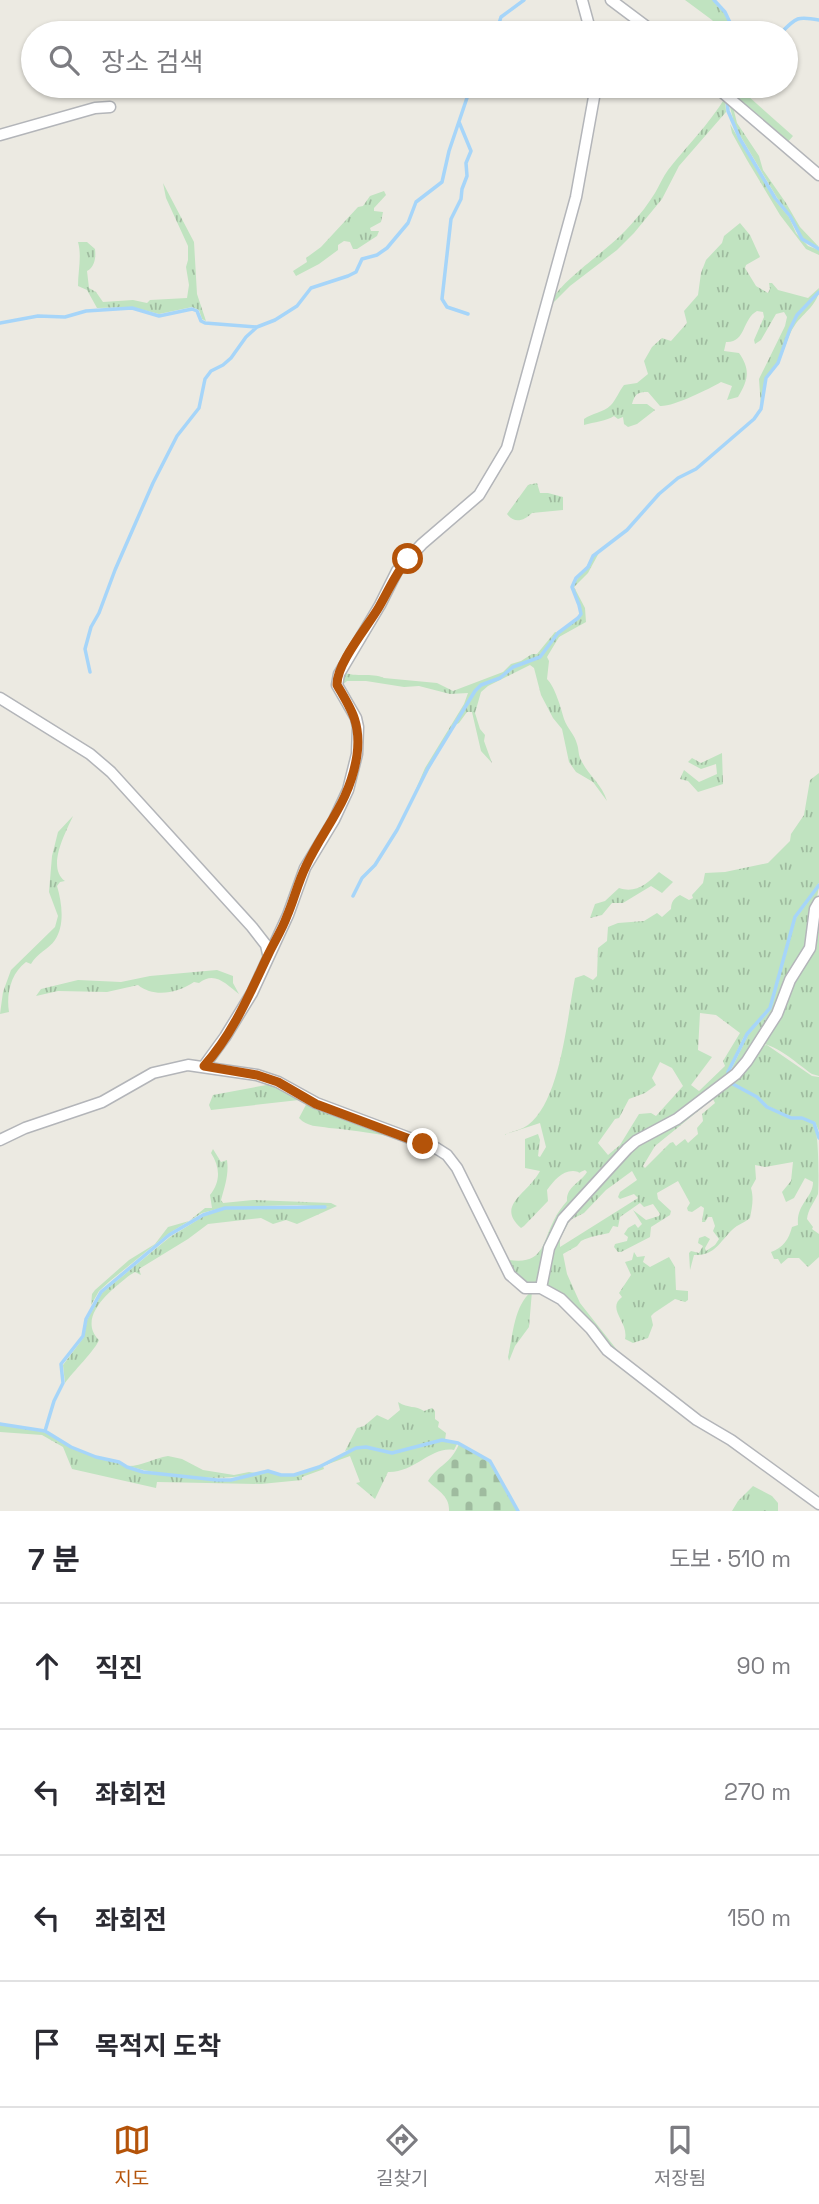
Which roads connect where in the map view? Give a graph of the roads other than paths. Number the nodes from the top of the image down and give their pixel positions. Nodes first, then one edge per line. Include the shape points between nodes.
1 (582, 0) edge
2 (611, 0) edge
3 (588, 21) edge
4 (639, 21) edge
5 (594, 98) edge
6 (729, 98) edge
7 (110, 107) dead end
8 (0, 135) edge
9 (819, 175) edge
10 (0, 698) edge
11 (819, 902) edge
12 (268, 954) junction
13 (204, 1066) junction
14 (0, 1140) edge
15 (541, 1288) junction
16 (819, 1504) edge

1 - 3 street
2 - 4 street
5 - 12 street via 576,197 507,448 479,495 397,571 339,674 337,685 358,727 353,772
6 - 9 street
7 - 8 street
10 - 12 street via 111,772 252,927
11 - 15 street via 810,948 747,1061 677,1119 636,1141 575,1205 555,1234
12 - 13 street via 242,1011
13 - 14 street via 165,1068 102,1102
13 - 15 street via 278,1082 316,1104 436,1147 457,1168 510,1275 525,1288
15 - 16 street via 561,1299 607,1350 697,1420

